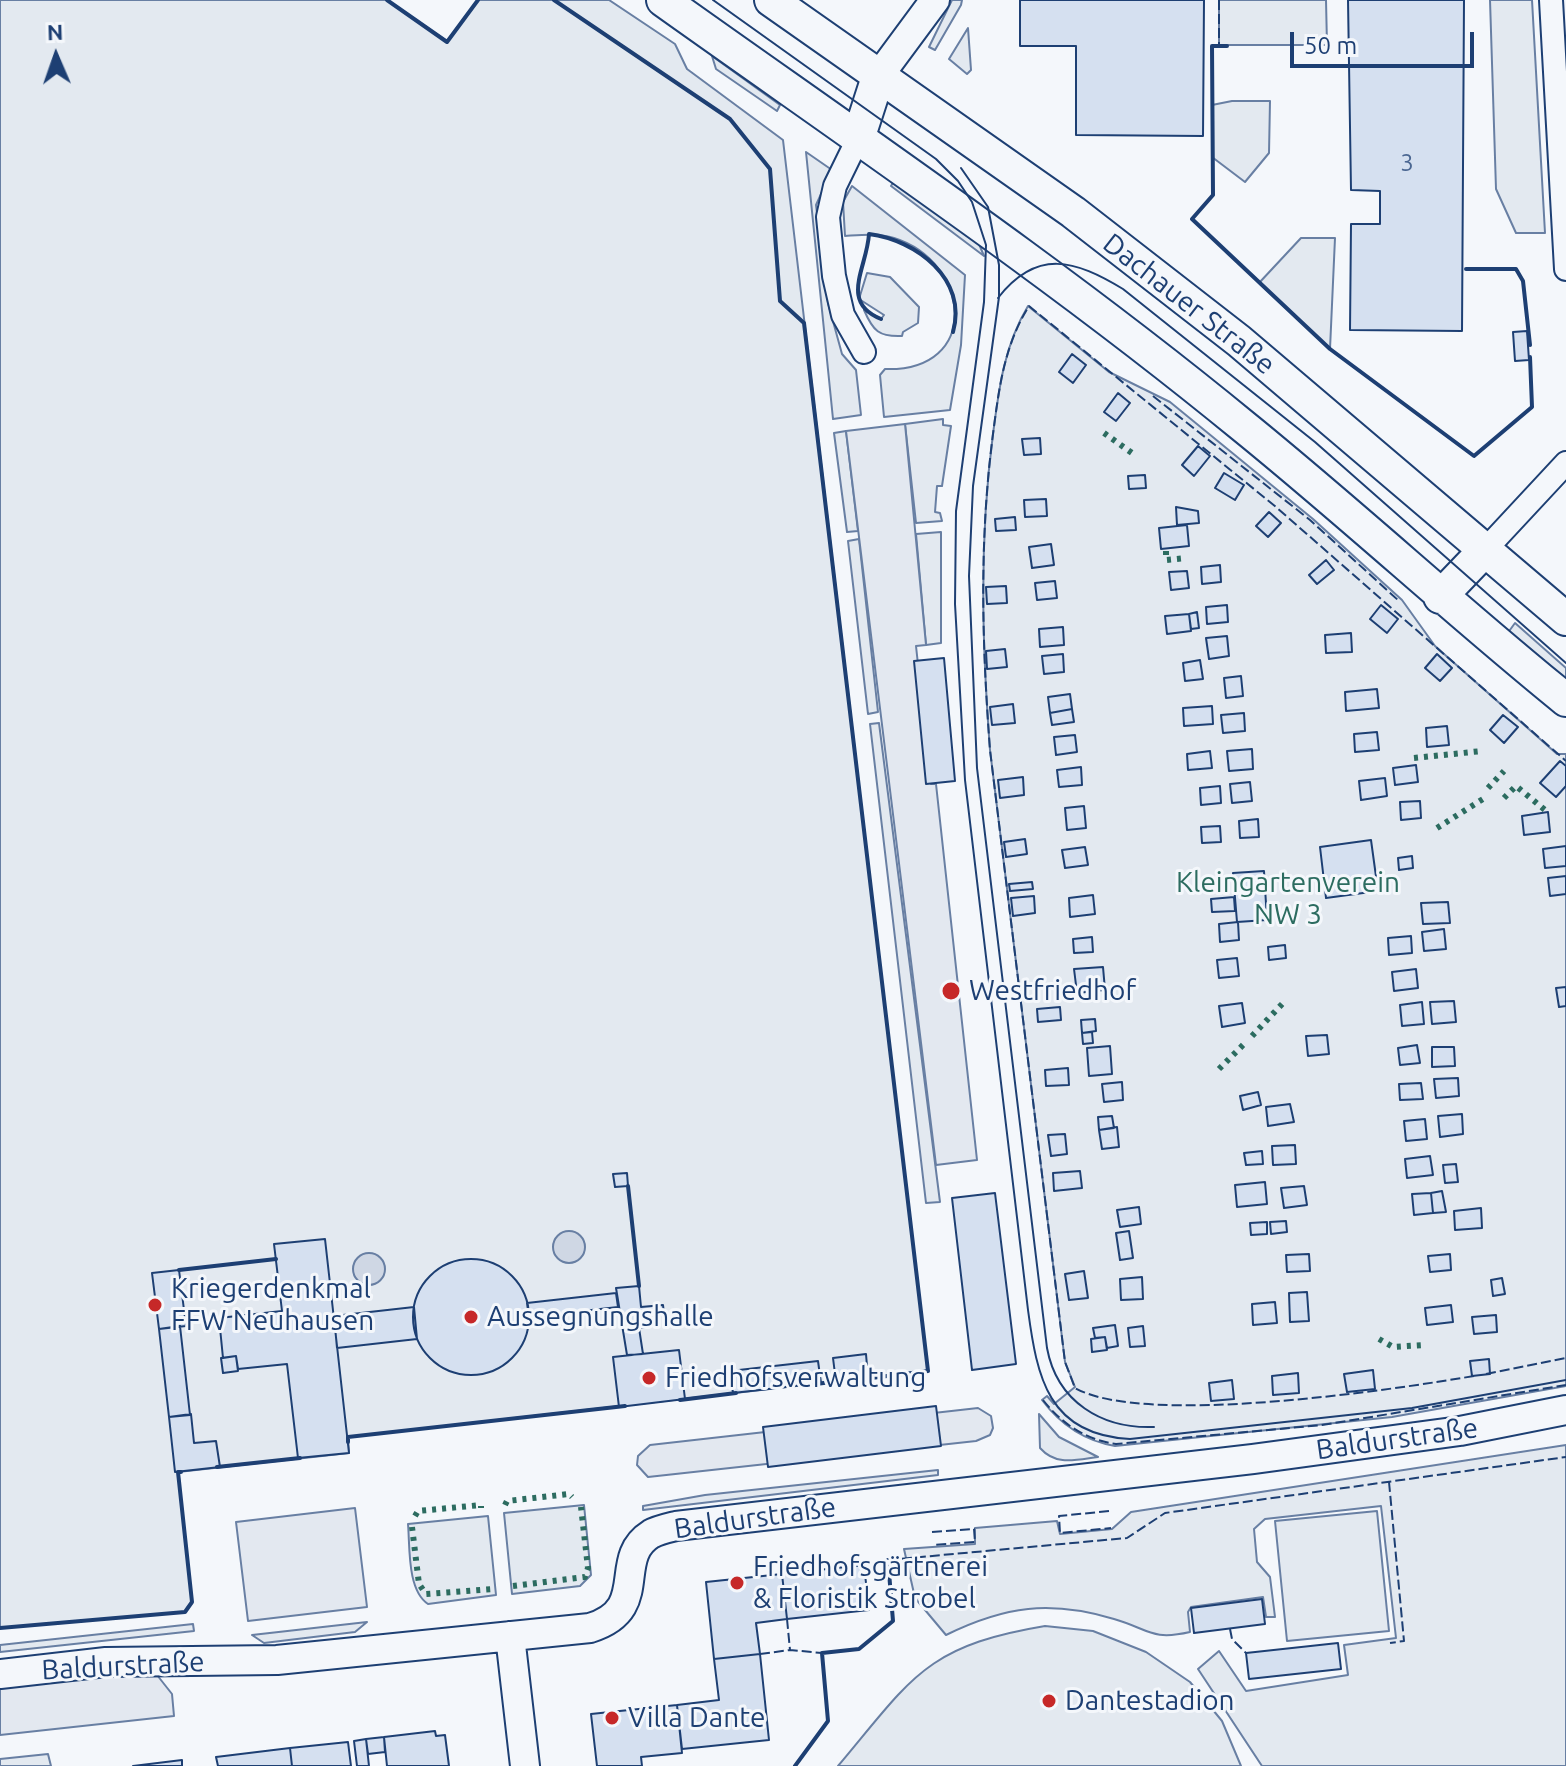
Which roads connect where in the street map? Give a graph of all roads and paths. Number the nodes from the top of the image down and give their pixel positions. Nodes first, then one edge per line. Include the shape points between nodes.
1 (663, 0) edge
2 (771, 0) edge
3 (935, 0) edge
4 (1551, 0) edge
5 (878, 77) junction
6 (858, 139) junction
7 (1566, 269) edge
8 (864, 352) dead end
9 (1566, 463) edge
10 (1486, 549) junction
11 (1440, 597) junction
12 (1566, 619) edge
13 (1566, 700) edge
14 (1566, 1410) edge
15 (510, 1636) junction
16 (0, 1674) edge
17 (525, 1766) edge

1 - 6 main road
2 - 5 main road, Dachauer Straße
3 - 5 street
4 - 7 street
5 - 6 main road
5 - 10 main road, Dachauer Straße via 1073,212 1239,341
6 - 8 street via 835,186 828,217 843,315
6 - 11 main road via 1243,426
9 - 10 street
10 - 11 main road
10 - 12 main road, Dachauer Straße
11 - 13 main road
14 - 15 street, Baldurstraße via 1460,1431 1253,1459 676,1526 652,1533 639,1546 620,1613 609,1622
15 - 16 street, Baldurstraße via 277,1660 106,1662
15 - 17 street

